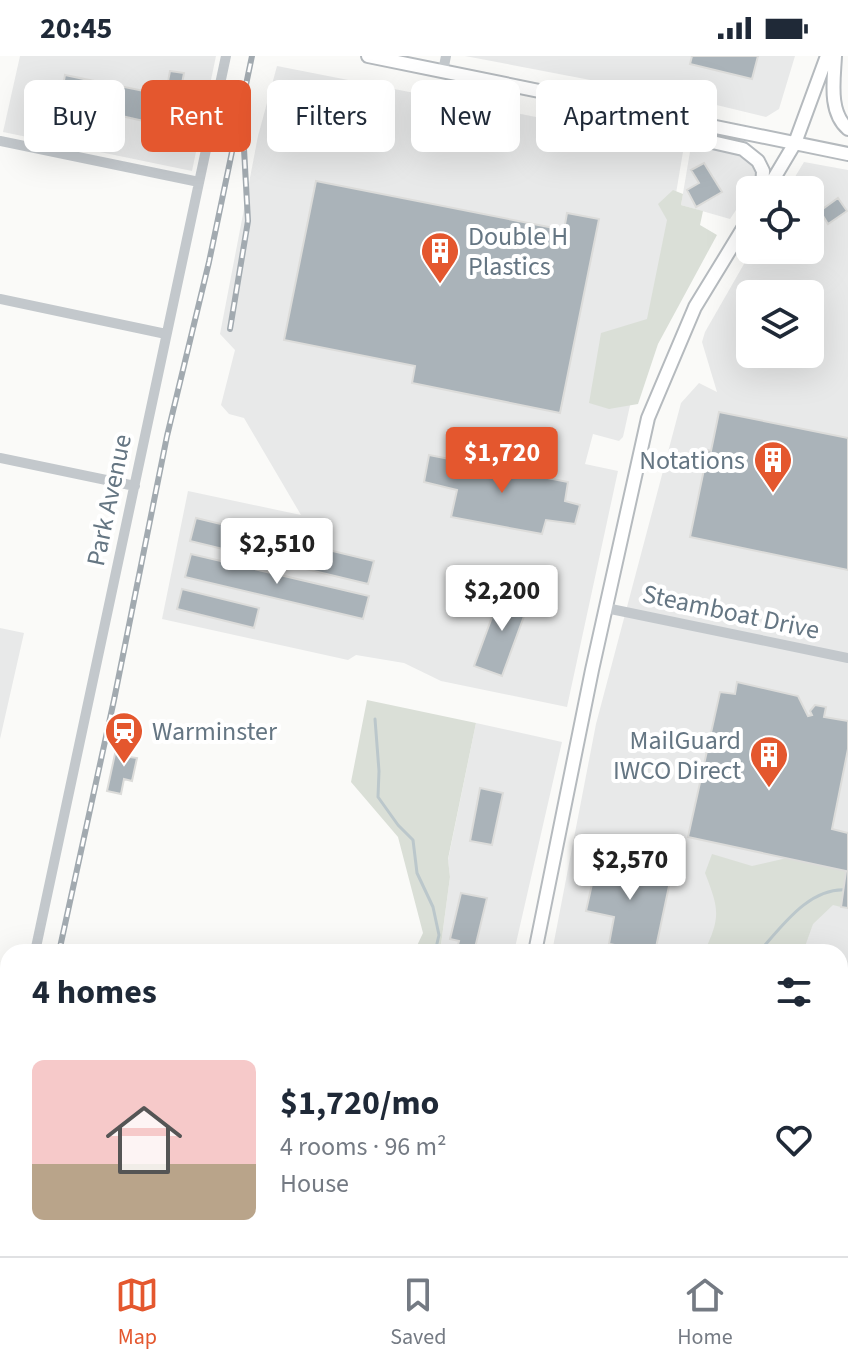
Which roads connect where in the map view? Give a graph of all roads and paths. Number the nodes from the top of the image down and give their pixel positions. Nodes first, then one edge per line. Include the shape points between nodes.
1 (226, 56) edge
2 (368, 56) edge
3 (446, 56) edge
4 (827, 56) edge
5 (835, 56) edge
6 (443, 71) junction
7 (536, 91) edge
8 (717, 127) edge
9 (848, 129) edge
10 (0, 141) edge
11 (717, 143) edge
12 (795, 143) junction
13 (848, 154) edge
14 (763, 176) edge
15 (773, 176) edge
16 (199, 182) junction
17 (736, 240) edge
18 (0, 299) edge
19 (166, 334) junction
20 (0, 458) edge
21 (135, 486) junction
22 (606, 608) junction
23 (848, 658) edge
24 (37, 944) edge
25 (537, 944) edge

1 - 16 street, Park Avenue
2 - 6 main road
3 - 6 street
4 - 12 main road
5 - 9 main road via 834,101
6 - 7 main road
8 - 12 main road
10 - 16 street
11 - 14 main road via 743,149 758,161
12 - 13 main road
12 - 15 main road
16 - 19 street, Park Avenue
17 - 22 main road via 695,307 648,418
18 - 19 street
19 - 21 street, Park Avenue
20 - 21 street
21 - 24 street, Park Avenue
22 - 23 street, Steamboat Drive
22 - 25 main road

